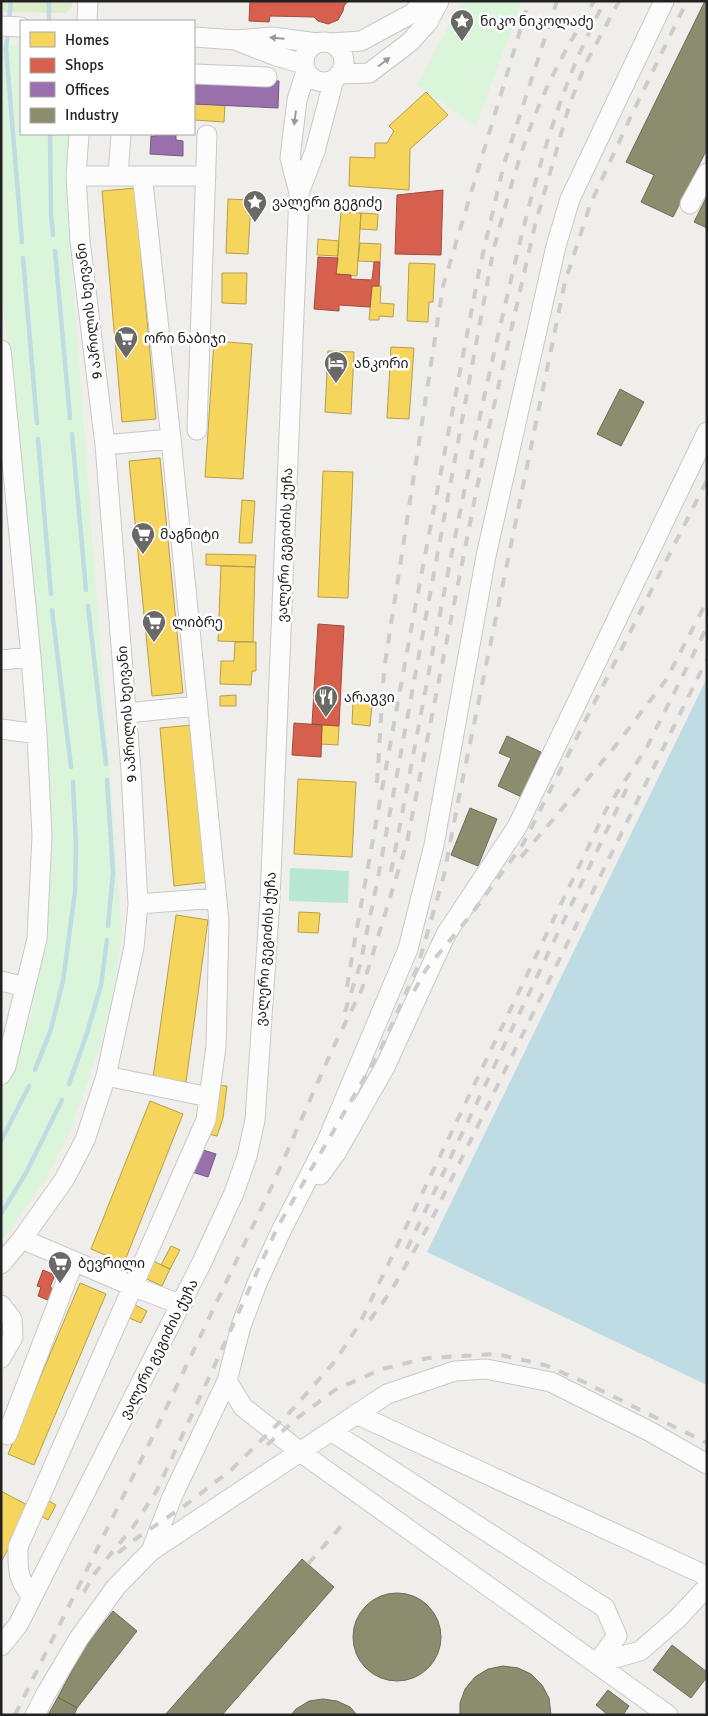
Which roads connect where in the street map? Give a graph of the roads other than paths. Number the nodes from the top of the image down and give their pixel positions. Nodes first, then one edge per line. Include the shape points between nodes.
1 (88, 1) edge
2 (423, 1) edge
3 (439, 1) edge
4 (664, 1) edge
5 (87, 20) edge
6 (1, 26) edge
7 (20, 27) edge
8 (195, 37) edge
9 (236, 40) junction
10 (324, 43) junction
11 (305, 67) junction
12 (195, 74) edge
13 (267, 77) dead end
14 (337, 77) junction
15 (207, 134) dead end
16 (79, 135) edge
17 (121, 135) edge
18 (707, 173) edge
19 (76, 176) junction
20 (118, 176) junction
21 (139, 176) junction
22 (206, 176) junction
23 (299, 193) junction
24 (690, 204) dead end
25 (1, 350) edge
26 (197, 430) dead end
27 (707, 432) edge
28 (171, 439) junction
29 (105, 445) junction
30 (31, 657) junction
31 (1, 660) edge
32 (198, 706) junction
33 (127, 713) junction
34 (1, 729) edge
35 (37, 734) junction
36 (216, 898) junction
37 (138, 904) junction
38 (1, 980) edge
39 (25, 987) junction
40 (1, 1075) edge
41 (106, 1076) junction
42 (209, 1097) junction
43 (282, 1229) junction
44 (22, 1239) junction
45 (74, 1261) junction
46 (1, 1264) edge
47 (132, 1286) junction
48 (1, 1305) edge
49 (182, 1305) junction
50 (1, 1358) edge
51 (227, 1381) junction
52 (356, 1414) junction
53 (331, 1430) junction
54 (8, 1435) dead end
55 (299, 1451) junction
56 (707, 1464) edge
57 (151, 1551) junction
58 (707, 1576) edge
59 (707, 1587) edge
60 (32, 1597) junction
61 (1, 1646) edge
62 (597, 1663) junction
63 (36, 1715) edge
64 (668, 1715) edge

1 - 5 street
2 - 10 street via 413,13 361,41
14 -> 3 street via 370,73 410,42 428,22
4 - 43 street via 570,199 556,246 486,556 434,845 408,949 327,1141
6 - 7 street
8 - 9 street
10 -> 9 street via 272,37
9 - 11 street
10 - 11 street via 307,51
10 - 14 street via 337,47 342,53 343,67
11 - 14 street via 315,80 322,82
11 -> 23 street, ვალერი გეგიძის ქუჩა via 297,100 290,158
12 - 13 street
14 - 23 street, ვალერი გეგიძის ქუჩა
15 - 22 street
16 - 19 street, 9 აპრილის ხეივანი
17 - 20 street
18 - 24 street
19 - 20 street
19 - 29 street, 9 აპრილის ხეივანი via 80,241
20 - 21 street
21 - 22 street
21 - 28 street via 143,183
22 - 26 street
23 - 49 street, ვალერი გეგიძის ქუჩა via 270,889 255,1120 234,1193
25 - 30 street
27 - 43 street via 518,827 446,934 385,1066 336,1153
28 - 29 street
28 - 32 street
29 - 33 street, 9 აპრილის ხეივანი
30 - 31 street
30 - 35 street
32 - 33 street
32 - 36 street
33 - 37 street, 9 აპრილის ხეივანი
34 - 35 street
35 - 39 street via 42,836 37,939
36 - 37 street
36 - 42 street via 219,921 216,1047
37 - 41 street, 9 აპრილის ხეივანი via 134,947
38 - 39 street
39 - 40 street
41 - 42 street
41 - 44 street, 9 აპრილის ხეივანი via 85,1140 64,1180
42 - 47 street via 206,1120
43 - 51 street via 241,1326
44 - 45 street
44 - 46 street, 9 აპრილის ხეივანი
45 - 47 street
45 - 54 street
47 - 49 street
47 - 60 street via 18,1548 18,1572
48 - 50 street via 12,1319 13,1337
49 - 60 street, ვალერი გეგიძის ქუჩა
51 - 55 street via 243,1407
51 - 57 street via 172,1497
52 - 53 street
52 - 56 street via 387,1394 455,1371 486,1368 551,1382
52 - 58 street
53 - 55 street
53 - 62 street via 606,1608 617,1636
55 - 57 street
55 - 62 street
57 - 63 street via 116,1587 79,1638
59 - 62 street via 640,1651
60 - 61 street, ვალერი გეგიძის ქუჩა via 18,1625
62 - 64 street

